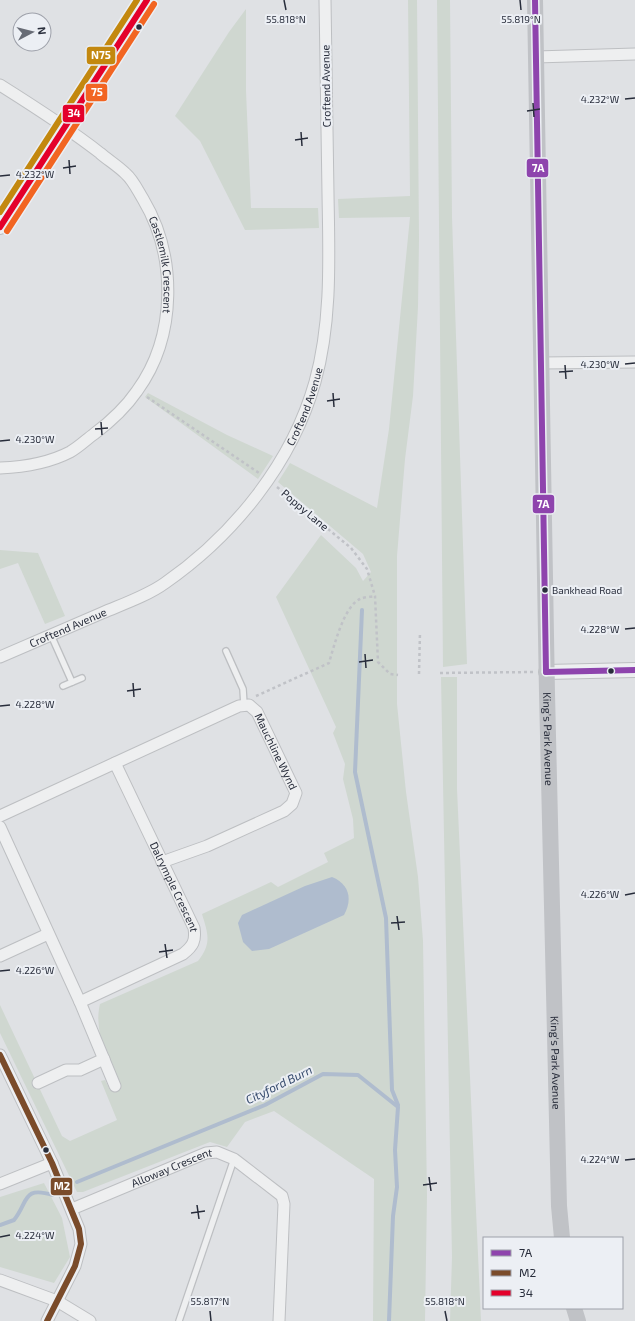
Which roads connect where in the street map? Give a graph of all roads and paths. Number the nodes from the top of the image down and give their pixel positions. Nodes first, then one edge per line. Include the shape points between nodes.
1 (147, 0) edge
2 (325, 0) edge
3 (535, 0) edge
4 (635, 54) edge
5 (536, 57) junction
6 (0, 85) edge
7 (66, 126) junction
8 (0, 227) edge
9 (635, 362) edge
10 (540, 363) junction
11 (138, 391) junction
12 (0, 468) edge
13 (269, 479) junction
14 (375, 596) junction
15 (420, 632) dead end
16 (51, 635) junction
17 (226, 651) dead end
18 (0, 657) edge
19 (635, 670) edge
20 (546, 672) junction
21 (440, 673) dead end
22 (398, 674) dead end
23 (419, 674) dead end
24 (82, 678) dead end
25 (72, 682) junction
26 (63, 686) dead end
27 (246, 705) junction
28 (115, 763) junction
29 (0, 816) edge
30 (0, 827) edge
31 (162, 862) junction
32 (48, 934) junction
33 (0, 956) edge
34 (80, 1002) junction
35 (0, 1055) edge
36 (104, 1059) junction
37 (38, 1083) dead end
38 (115, 1086) dead end
39 (234, 1160) junction
40 (52, 1163) junction
41 (0, 1184) edge
42 (72, 1210) junction
43 (562, 1237) edge
44 (0, 1280) edge
45 (57, 1301) junction
46 (574, 1309) edge
47 (47, 1321) edge
48 (90, 1321) edge
49 (178, 1321) edge
50 (278, 1321) edge
51 (578, 1321) edge

1 - 7 street
2 - 13 street, Croftend Avenue via 329,260 326,328 315,382 296,432
3 - 5 main road, King's Park Avenue
4 - 5 street
5 - 10 main road, King's Park Avenue
6 - 7 street, Castlemilk Crescent
7 - 8 street
7 - 11 street, Castlemilk Crescent via 127,174 156,225 166,263 168,297 162,334 154,361
9 - 10 street
10 - 20 main road, King's Park Avenue
11 - 12 street, Castlemilk Crescent via 104,426 71,451 48,460
11 - 13 path, Poppy Lane
13 - 14 path, Poppy Lane via 351,548 367,569
13 - 16 street, Croftend Avenue via 235,523 199,557 163,584
14 - 22 path, Poppy Lane via 378,662 390,674
14 - 27 path via 360,599 352,605 329,662 256,696
15 - 23 path
16 - 18 street, Croftend Avenue
16 - 25 lane
17 - 27 lane via 243,690
19 - 20 street
20 - 21 path
20 - 43 main road, King's Park Avenue via 559,1206
24 - 25 lane
25 - 26 lane
27 - 28 street, Mauchline Wynd
27 - 31 street, Mauchline Wynd via 257,712 296,793 292,804 284,811 207,846
28 - 29 street
28 - 31 street, Dalrymple Crescent
30 - 32 street
31 - 34 street, Dalrymple Crescent via 194,928 195,940 183,954
32 - 33 street
32 - 34 street
34 - 36 street
35 - 40 street
36 - 37 street via 80,1070 66,1070
36 - 38 street
39 - 42 street, Alloway Crescent via 217,1152 206,1153
39 - 49 lane
39 - 50 street, Alloway Crescent via 282,1196 284,1204
40 - 41 street
40 - 42 street
42 - 45 street via 81,1244 75,1266
44 - 45 street
45 - 47 street
45 - 48 street
46 - 51 main road

